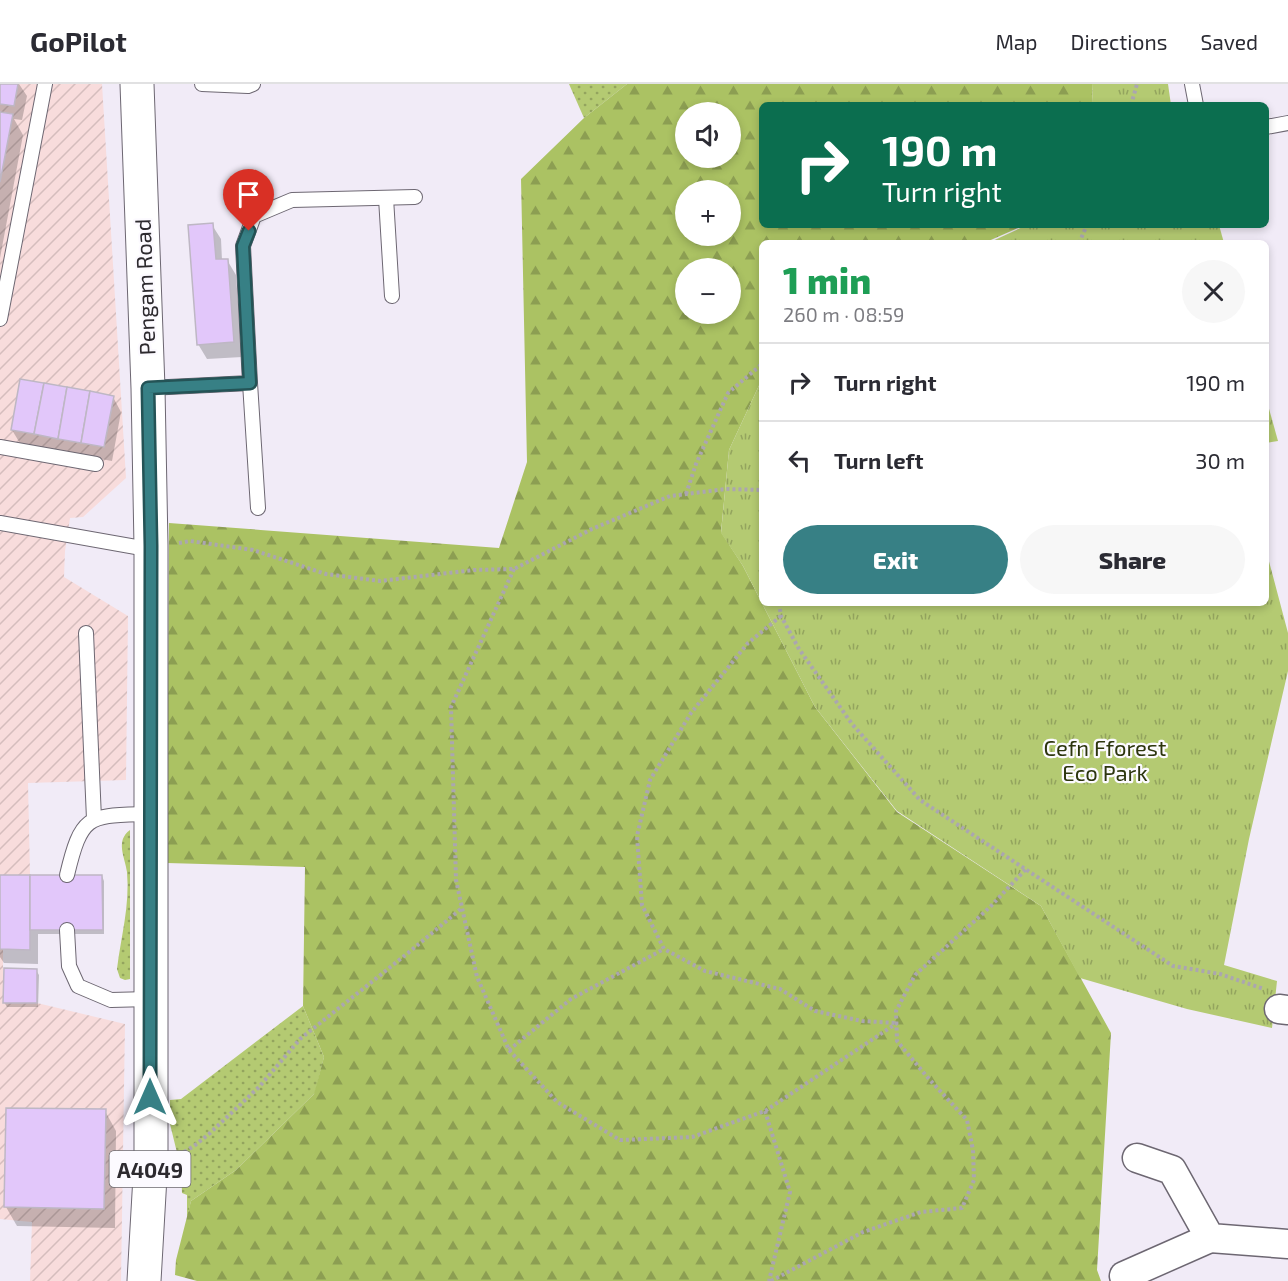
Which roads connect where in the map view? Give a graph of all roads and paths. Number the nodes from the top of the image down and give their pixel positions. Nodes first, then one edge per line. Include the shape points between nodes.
1 (45, 84) edge
2 (137, 84) edge
3 (201, 84) edge
4 (253, 84) edge
5 (1137, 84) edge
6 (1192, 84) edge
7 (1132, 102) edge
8 (1195, 102) edge
9 (1288, 123) edge
10 (1269, 126) edge
11 (415, 197) dead end
12 (386, 198) junction
13 (392, 296) dead end
14 (0, 319) edge
15 (759, 367) edge
16 (250, 383) junction
17 (148, 388) junction
18 (0, 447) edge
19 (96, 464) dead end
20 (759, 490) edge
21 (686, 494) junction
22 (258, 507) dead end
23 (0, 523) edge
24 (151, 546) junction
25 (513, 569) junction
26 (779, 606) edge
27 (781, 616) junction
28 (87, 633) dead end
29 (150, 814) junction
30 (94, 819) junction
31 (1026, 869) junction
32 (67, 875) dead end
33 (462, 908) junction
34 (67, 930) dead end
35 (664, 949) junction
36 (149, 999) junction
37 (1283, 1009) edge
38 (897, 1023) junction
39 (509, 1050) junction
40 (765, 1111) junction
41 (174, 1157) dead end
42 (1137, 1158) dead end
43 (1209, 1238) junction
44 (1288, 1244) edge
45 (1124, 1276) dead end
46 (144, 1281) edge
47 (770, 1281) edge

1 - 14 lane
2 - 17 main road, Pengam Road / A4049
3 - 4 lane
5 - 7 path
6 - 8 lane
9 - 10 lane
11 - 12 lane
12 - 13 lane
12 - 16 lane via 292,200 254,216 243,246
15 - 21 path via 728,393
16 - 17 lane
16 - 22 lane
17 - 24 main road, Pengam Road / A4049
18 - 19 lane
20 - 21 path
21 - 25 path via 670,496
23 - 24 lane via 136,548
24 - 25 path via 190,541 253,550 326,574 380,581
24 - 29 main road, Pengam Road / A4049
25 - 33 path via 451,707 456,880
26 - 27 path
27 - 31 path via 799,650 852,724 920,800
27 - 35 path via 748,643 698,704 650,780 637,836 642,905
28 - 30 lane
29 - 30 lane
29 - 36 main road, Pengam Road / A4049
30 - 32 lane via 83,828 75,843
31 - 37 path via 1173,966 1220,974 1263,988
31 - 38 path via 915,975 896,1011
33 - 39 path via 477,977
33 - 41 path via 300,1039 251,1095 194,1146
34 - 36 lane via 69,966 78,986 111,1000
35 - 38 path via 705,971 780,989 815,1011 862,1021
35 - 39 path via 571,999
36 - 46 main road, Pengam Road / A4049 via 150,1159
38 - 40 path
38 - 47 path via 897,1041 967,1120 974,1180 962,1208 921,1212 862,1232
39 - 40 path via 557,1102 620,1140 692,1137
40 - 47 path via 790,1192
42 - 43 street via 1172,1170
43 - 44 street
43 - 45 street

